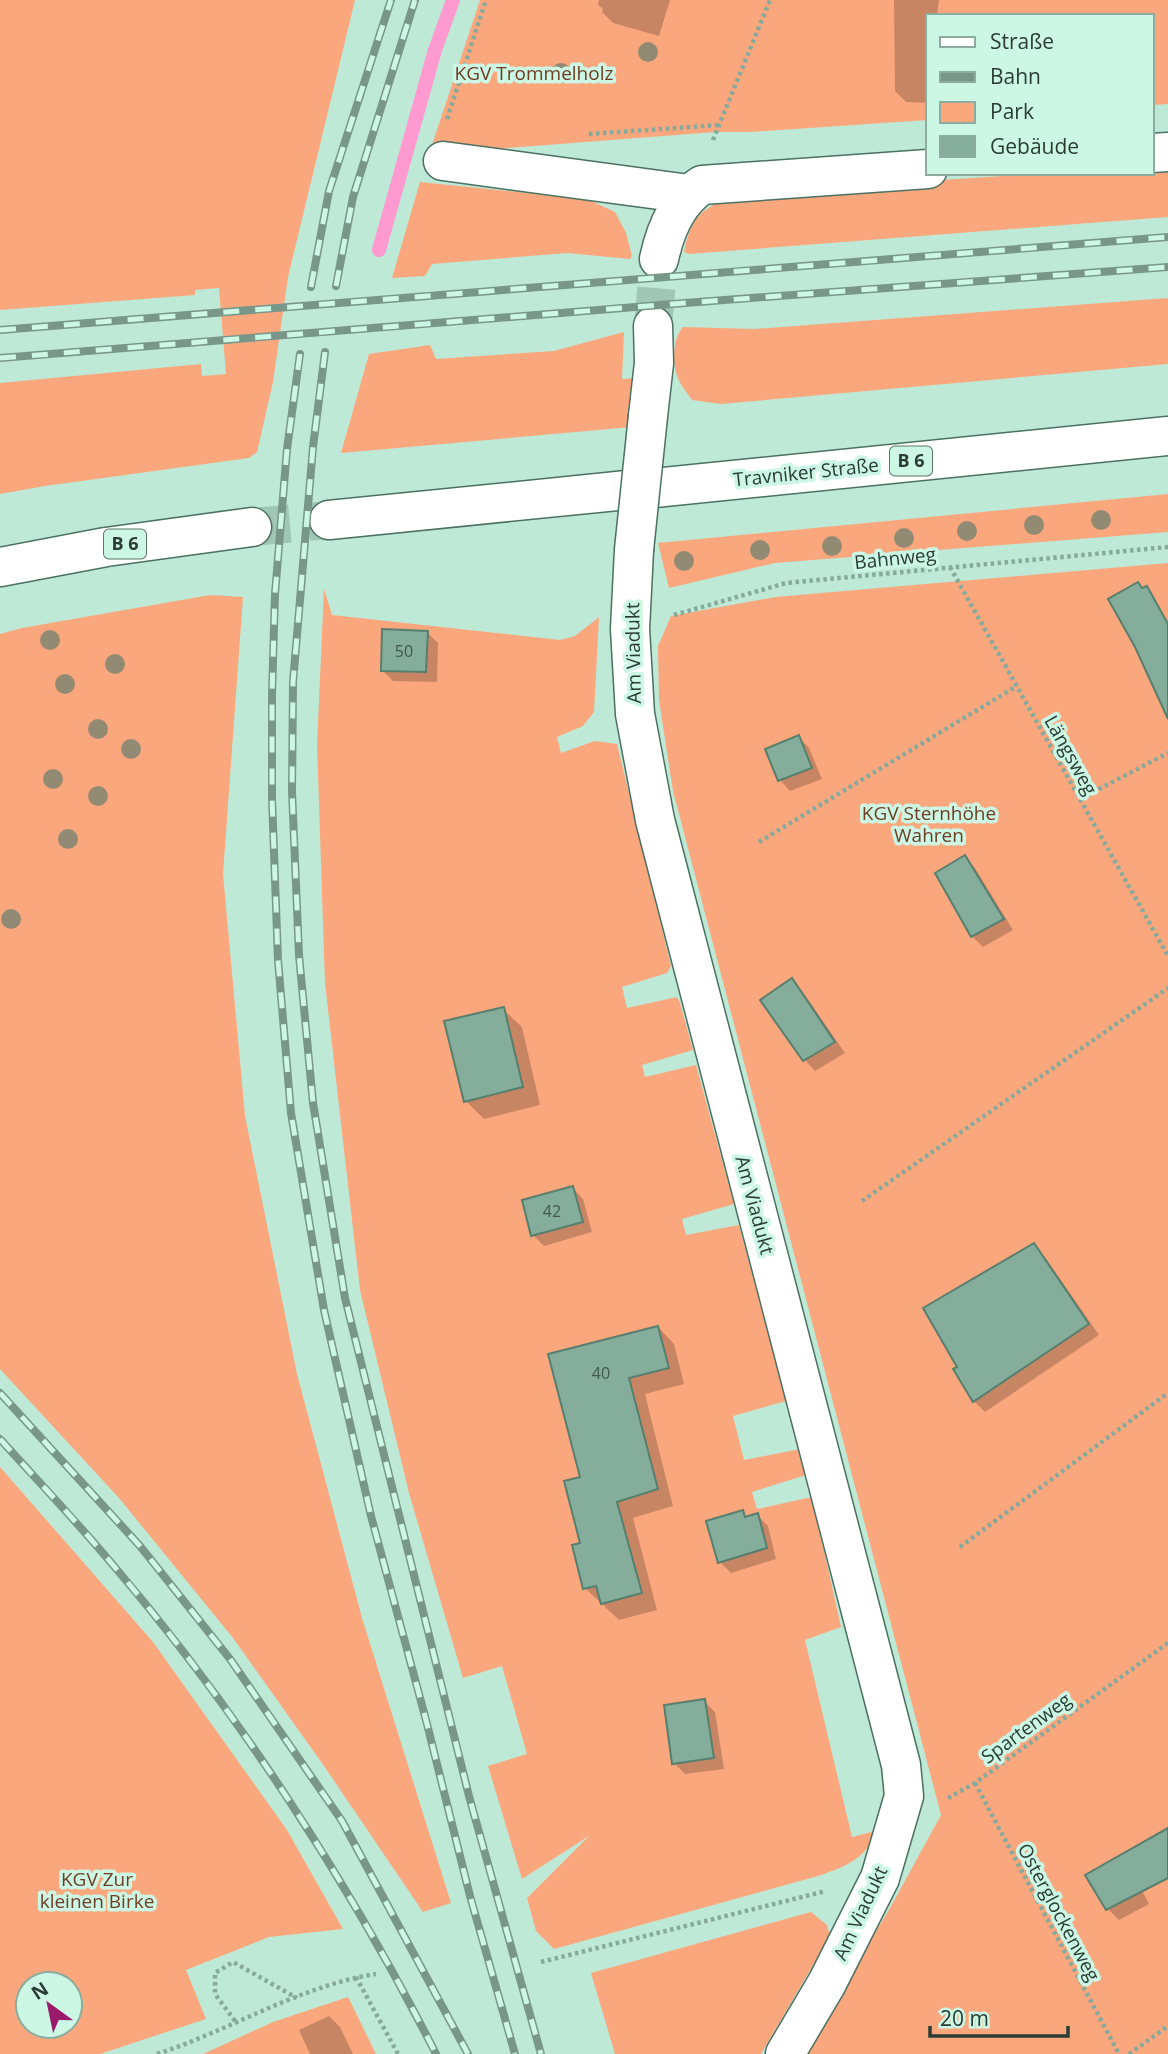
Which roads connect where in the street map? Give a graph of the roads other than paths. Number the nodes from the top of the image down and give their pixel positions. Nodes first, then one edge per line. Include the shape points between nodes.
1 (443, 161) dead end
2 (926, 169) edge
3 (696, 190) junction
4 (659, 259) tunnel mouth
5 (653, 326) tunnel mouth
6 (1168, 436) edge
7 (329, 520) tunnel mouth
8 (251, 527) tunnel mouth
9 (0, 567) edge
10 (785, 2054) edge

1 - 3 street
2 - 3 street
3 - 4 street via 664,234
5 - 10 street, Am Viadukt, bridge via 654,363 630,629 635,714 655,820 901,1765 904,1796 880,1878
6 - 7 street, Travniker Straße / B 6
8 - 9 street, B 6

